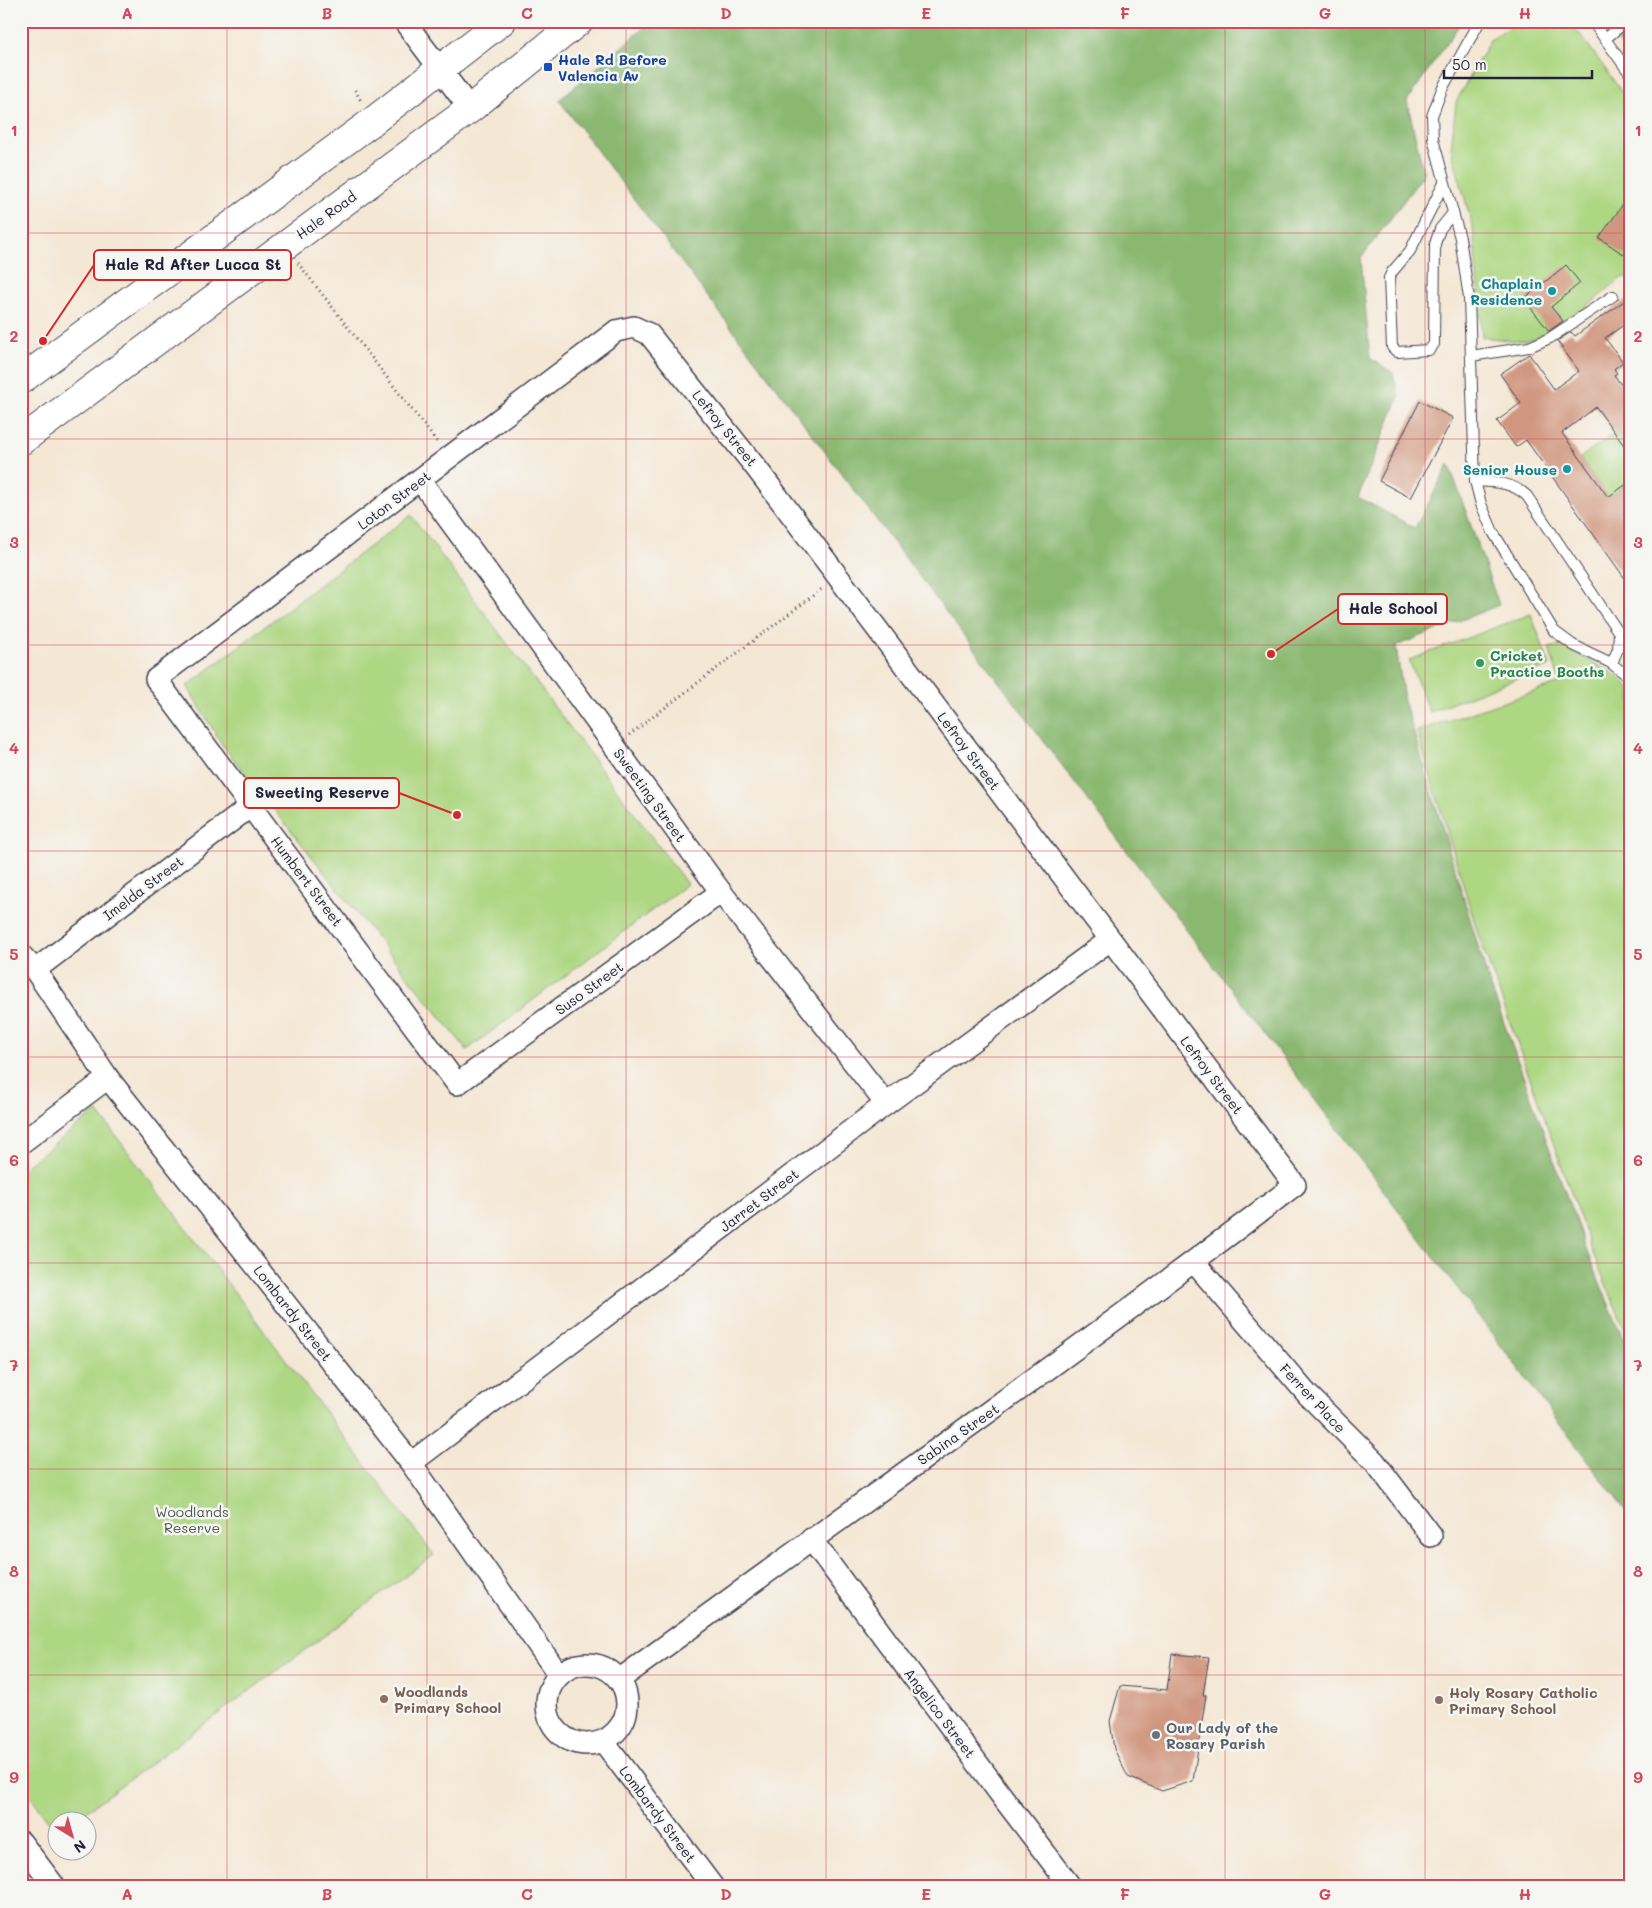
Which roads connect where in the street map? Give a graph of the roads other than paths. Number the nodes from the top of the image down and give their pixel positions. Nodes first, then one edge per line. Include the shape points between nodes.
1 (404, 21) edge
2 (502, 21) edge
3 (580, 21) edge
4 (1480, 21) edge
5 (1592, 21) edge
6 (1626, 21) edge
7 (1605, 39) junction
8 (440, 70) junction
9 (1631, 75) edge
10 (470, 109) junction
11 (1444, 183) junction
12 (1453, 213) junction
13 (1613, 296) dead end
14 (634, 327) joint
15 (1471, 356) junction
16 (21, 380) edge
17 (21, 441) edge
18 (420, 480) junction
19 (1475, 481) junction
20 (1612, 663) junction
21 (1631, 678) edge
22 (156, 679) joint
23 (251, 806) junction
24 (721, 892) junction
25 (1110, 940) junction
26 (28, 963) edge
27 (108, 1078) junction
28 (457, 1084) joint
29 (886, 1104) junction
30 (21, 1144) edge
31 (1295, 1184) joint
32 (1194, 1262) junction
33 (411, 1463) junction
34 (1431, 1536) dead end
35 (811, 1539) junction
36 (559, 1676) junction
37 (619, 1680) junction
38 (603, 1741) junction
39 (21, 1842) edge
40 (56, 1887) edge
41 (713, 1887) edge
42 (1071, 1887) edge

1 - 8 street
2 - 8 main road
3 - 10 main road, Hale Road
4 - 11 lane via 1442,89 1432,116 1432,139
5 - 7 lane
6 - 7 lane
7 - 9 lane
8 - 10 street
8 - 16 main road
10 - 17 main road, Hale Road
11 - 12 lane
11 - 12 lane via 1413,246 1389,278 1392,347 1397,352 1429,350 1434,344 1435,244 1440,229
12 - 15 lane via 1469,298
13 - 15 lane via 1550,338 1530,347
14 - 18 street, Loton Street via 616,331
14 - 25 street, Lefroy Street via 649,334 757,469
15 - 19 lane
18 - 22 street, Loton Street
18 - 24 street, Sweeting Street
19 - 20 lane via 1493,532 1554,631 1573,645
19 - 20 lane via 1515,486 1527,496 1619,633 1618,649
20 - 21 lane
22 - 23 street, Humbert Street
23 - 26 street, Imelda Street
23 - 28 street, Humbert Street
24 - 28 street, Suso Street
24 - 29 street, Sweeting Street
25 - 29 street, Jarret Street
25 - 31 street, Lefroy Street
26 - 27 street, Lombardy Street
27 - 30 street
27 - 33 street, Lombardy Street
29 - 33 street, Jarret Street
31 - 32 street, Sabina Street
32 - 34 street, Ferrer Place via 1307,1394 1375,1462
32 - 35 street, Sabina Street
33 - 36 street, Lombardy Street
35 - 37 street, Sabina Street
35 - 42 street, Angelico Street
36 - 37 street via 571,1668 588,1664 601,1667
36 - 38 street via 548,1693 549,1718 554,1728 577,1744
37 - 38 street via 625,1692 625,1716 619,1728
38 - 41 street, Lombardy Street
39 - 40 street

